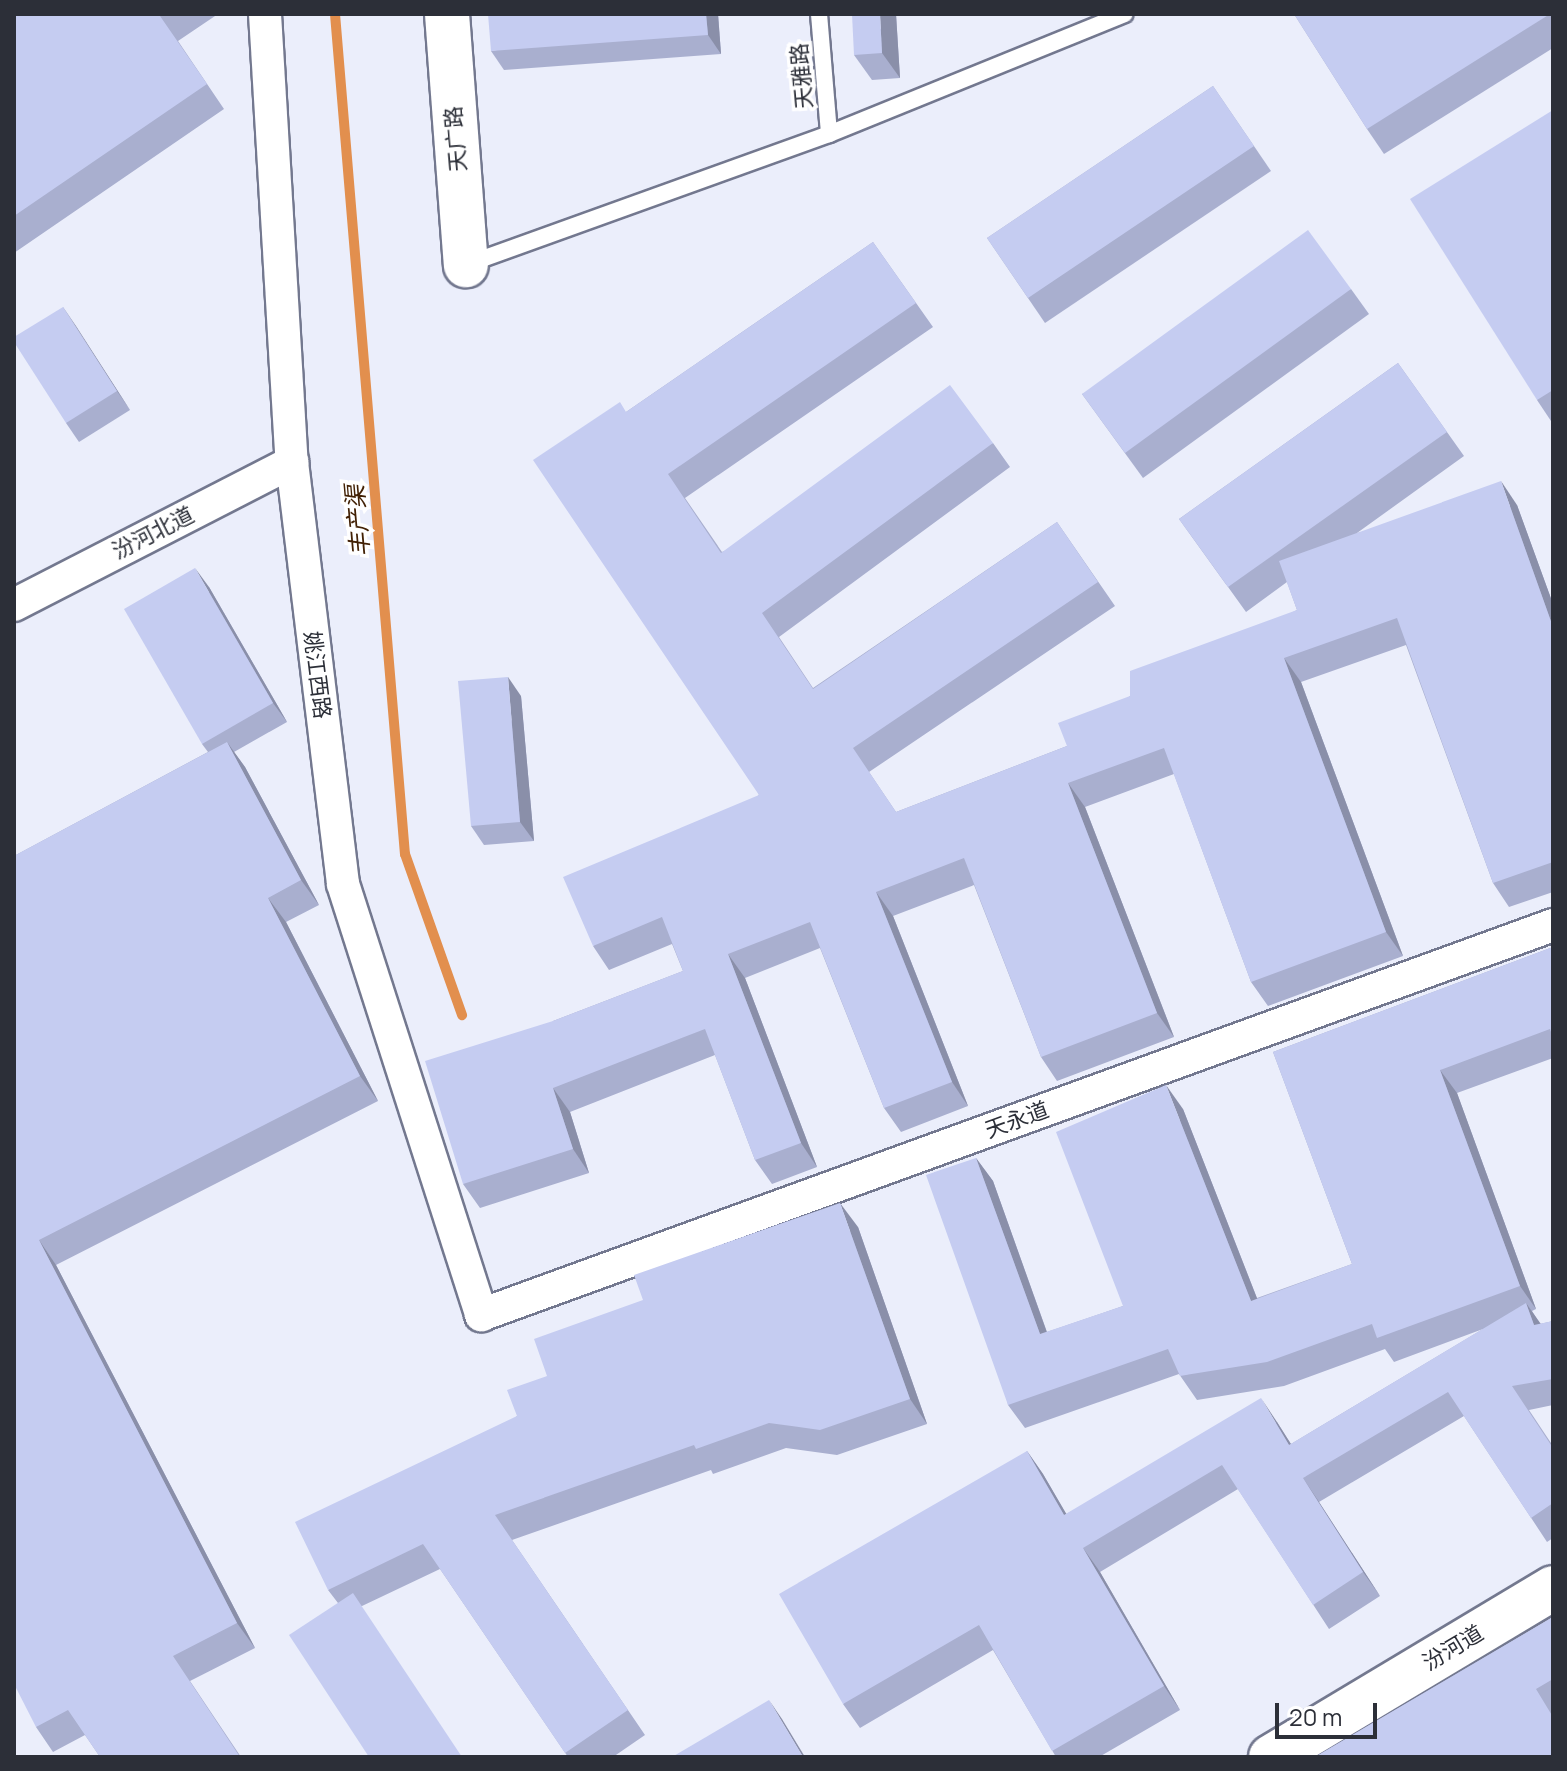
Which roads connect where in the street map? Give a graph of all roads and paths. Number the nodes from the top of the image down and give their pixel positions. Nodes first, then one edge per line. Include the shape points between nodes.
1 (265, 14) edge
2 (447, 14) edge
3 (819, 14) edge
4 (1125, 14) edge
5 (829, 134) junction
6 (466, 265) joint
7 (292, 462) junction
8 (14, 605) edge
9 (1553, 925) edge
10 (481, 1315) joint
11 (1553, 1588) edge
12 (1271, 1757) edge

1 - 7 street, 姚江西路
2 - 6 street, 天广路
3 - 5 lane, 天雅路
4 - 5 lane
5 - 6 lane
7 - 8 street, 汾河北道
7 - 10 street, 姚江西路 via 343,884
9 - 10 street, 天永道
11 - 12 street, 汾河道

